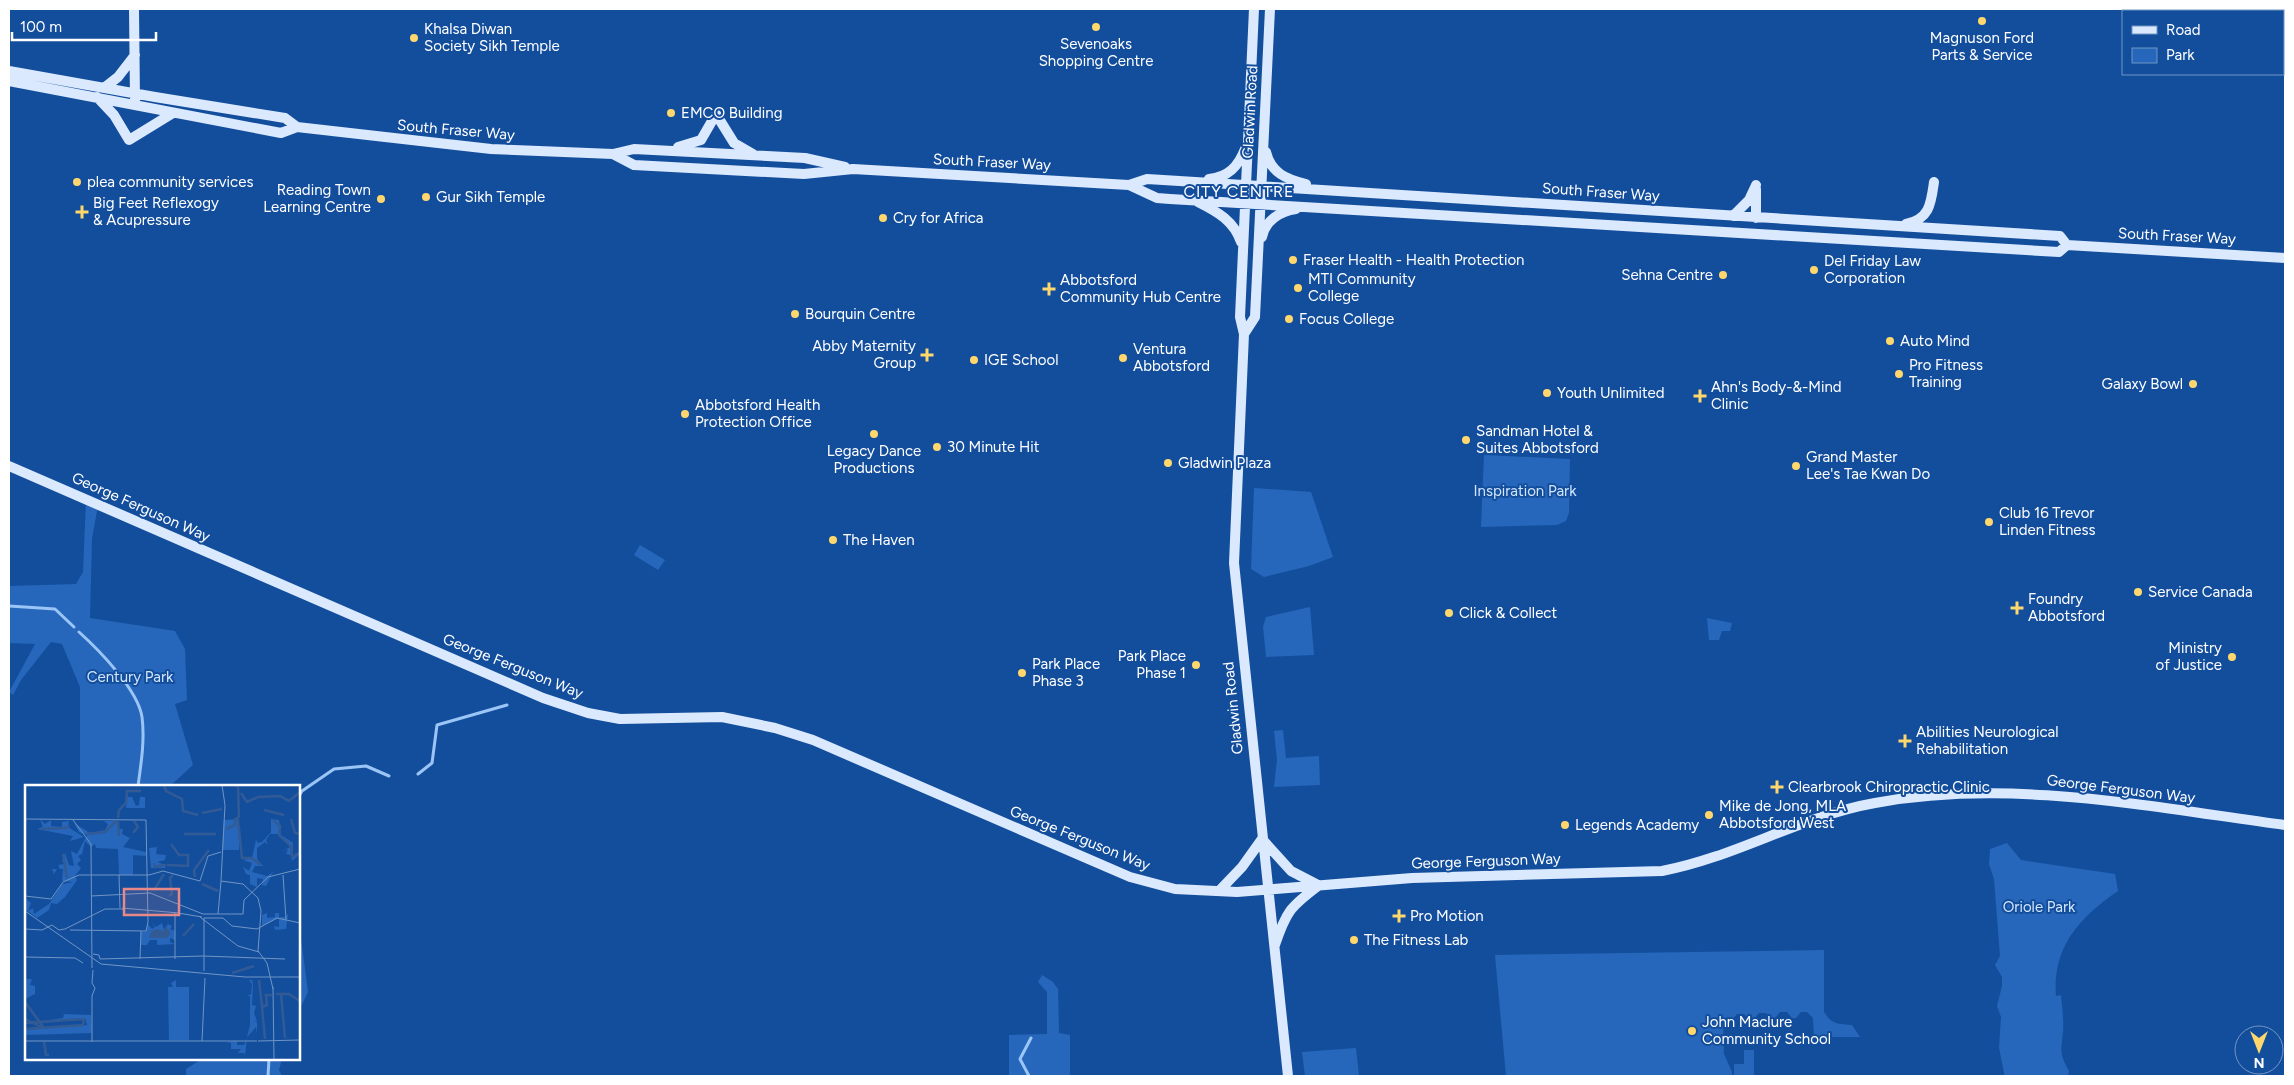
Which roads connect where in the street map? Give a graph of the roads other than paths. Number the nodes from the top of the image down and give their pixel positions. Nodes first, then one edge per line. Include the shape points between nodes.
1 (134, 9) edge
2 (1254, 9) edge
3 (1270, 9) edge
4 (135, 54) junction
5 (9, 71) edge
6 (9, 81) edge
7 (104, 88) junction
8 (136, 94) junction
9 (97, 97) junction
10 (135, 105) junction
11 (173, 112) junction
12 (297, 127) junction
13 (1248, 141) junction
14 (1263, 144) junction
15 (662, 150) junction
16 (614, 154) junction
17 (756, 156) junction
18 (853, 169) junction
19 (1193, 182) junction
20 (1934, 182) dead end
21 (1129, 185) junction
22 (1246, 185) junction
23 (1261, 186) junction
24 (1326, 190) junction
25 (1193, 200) junction
26 (1245, 203) junction
27 (1260, 204) junction
28 (1318, 207) junction
29 (1733, 216) junction
30 (1756, 218) junction
31 (1897, 226) junction
32 (2067, 245) junction
33 (1243, 249) junction
34 (1258, 255) junction
35 (2285, 258) edge
36 (1244, 334) junction
37 (9, 466) edge
38 (2285, 825) edge
39 (1262, 839) junction
40 (1319, 885) junction
41 (1267, 890) junction
42 (1219, 891) junction
43 (1274, 948) junction
44 (1288, 1076) edge

1 - 4 main road
2 - 13 main road, Gladwin Road
3 - 14 main road, Gladwin Road
4 - 7 main road via 118,77
4 - 8 main road
5 - 7 main road, South Fraser Way
6 - 9 main road, South Fraser Way
7 - 8 main road, South Fraser Way
8 - 10 main road
8 - 12 main road, South Fraser Way via 285,118
9 - 10 main road, South Fraser Way
9 - 11 main road via 114,115 129,140
10 - 11 main road, South Fraser Way
11 - 12 main road, South Fraser Way via 281,133
12 - 16 main road, South Fraser Way via 491,149
13 - 19 main road via 1240,162 1232,171 1218,178
13 - 22 main road, Gladwin Road
14 - 23 main road, Gladwin Road
14 - 24 main road via 1268,162 1276,171 1286,178
15 - 16 main road, South Fraser Way via 634,148
15 - 17 main road, South Fraser Way
15 - 17 main road via 701,140 716,114 734,143
16 - 18 main road, South Fraser Way via 634,165 804,174
17 - 18 main road, South Fraser Way via 805,158
18 - 21 main road, South Fraser Way
19 - 21 main road, South Fraser Way via 1147,179
19 - 22 main road, South Fraser Way
20 - 31 main road via 1926,214 1913,223
21 - 25 main road, South Fraser Way via 1157,198
22 - 23 main road, South Fraser Way
22 - 26 main road, Gladwin Road
23 - 24 main road, South Fraser Way
23 - 27 main road, Gladwin Road
24 - 29 main road, South Fraser Way
25 - 26 main road, South Fraser Way
25 - 33 main road via 1228,219 1237,230
26 - 27 main road, South Fraser Way
26 - 33 main road, Gladwin Road
27 - 28 main road, South Fraser Way
27 - 34 main road, Gladwin Road
28 - 32 main road, South Fraser Way via 2059,252
28 - 34 main road via 1286,210 1272,218 1263,229
29 - 30 main road, South Fraser Way
29 - 30 main road via 1749,200 1756,185
30 - 31 main road, South Fraser Way
31 - 32 main road, South Fraser Way via 2060,236
32 - 35 main road, South Fraser Way
33 - 36 main road, Gladwin Road via 1240,317
34 - 36 main road, Gladwin Road via 1255,317
36 - 39 main road, Gladwin Road via 1234,563
37 - 42 main road, George Ferguson Way via 543,698 588,713 620,719 722,718 774,728 813,740 1130,877 1176,889
38 - 40 main road, George Ferguson Way via 2079,796 1928,795 1832,813 1721,855 1662,871 1453,876
39 - 40 main road via 1291,871
39 - 41 main road, Gladwin Road
39 - 42 main road
40 - 41 main road, George Ferguson Way
40 - 43 main road via 1292,907 1283,921
41 - 42 main road, George Ferguson Way
41 - 43 main road, Gladwin Road
43 - 44 main road, Gladwin Road

